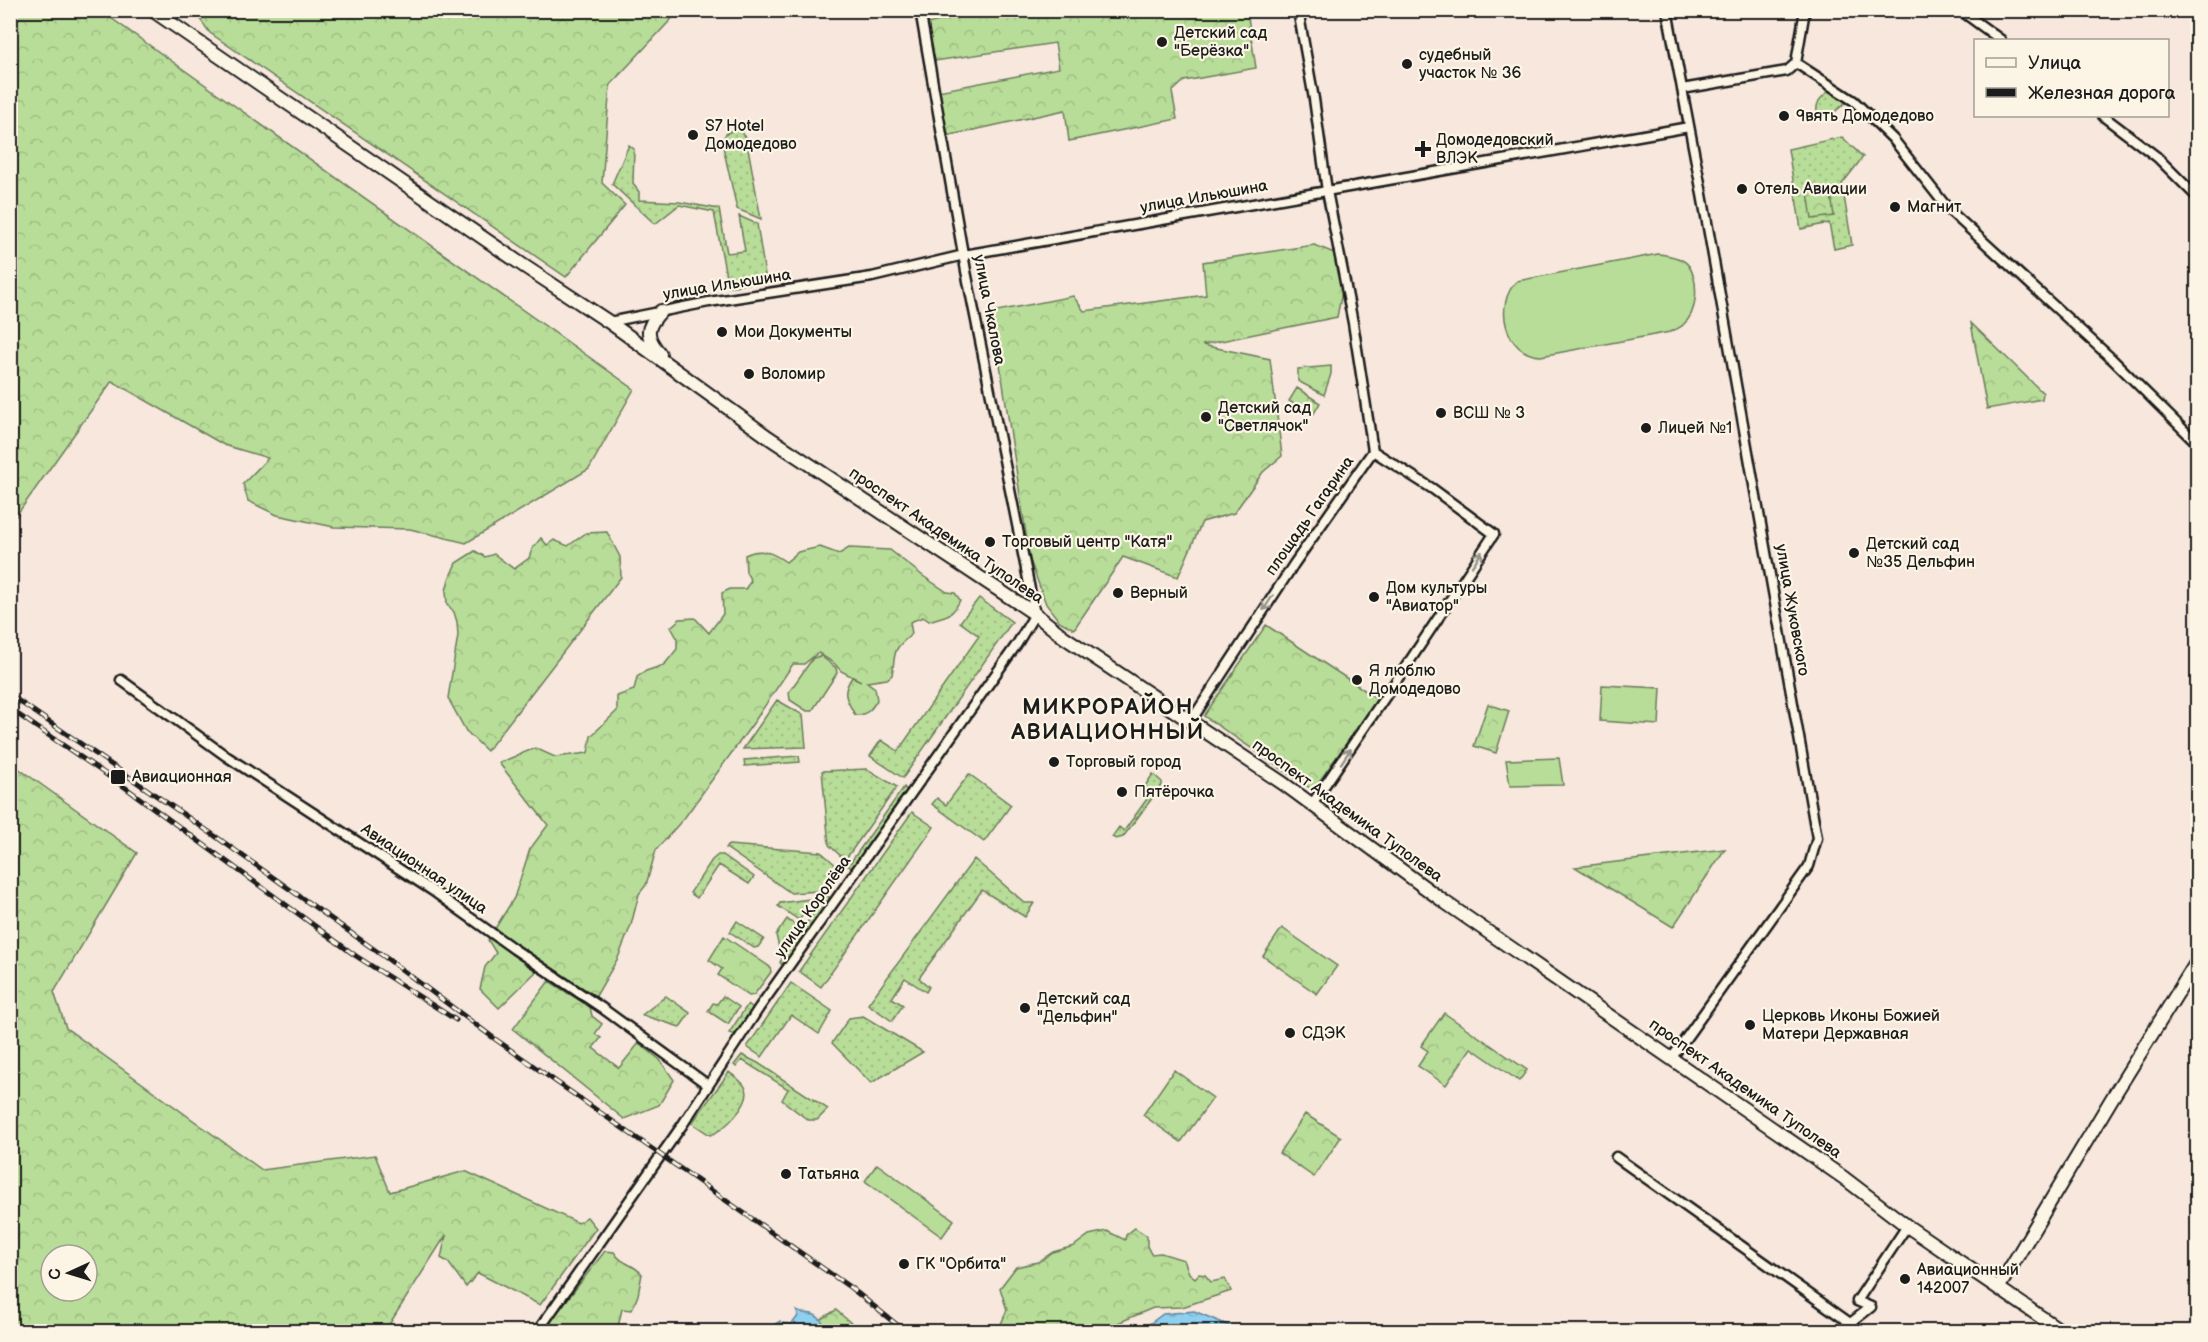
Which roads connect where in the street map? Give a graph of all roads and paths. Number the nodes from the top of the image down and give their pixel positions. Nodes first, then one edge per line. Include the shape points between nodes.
1 (152, 10) edge
2 (920, 10) edge
3 (1298, 10) edge
4 (1667, 10) edge
5 (1805, 10) edge
6 (1960, 10) edge
7 (2000, 39) edge
8 (1796, 63) junction
9 (1682, 89) junction
10 (2104, 117) edge
11 (1689, 127) junction
12 (1327, 191) junction
13 (2198, 198) edge
14 (964, 255) junction
15 (661, 311) junction
16 (609, 322) junction
17 (666, 362) junction
18 (2198, 444) edge
19 (1373, 451) junction
20 (1035, 614) junction
21 (121, 680) dead end
22 (1191, 720) junction
23 (1312, 804) junction
24 (2198, 960) edge
25 (1671, 1059) junction
26 (708, 1085) junction
27 (1616, 1157) dead end
28 (1907, 1226) junction
29 (1999, 1287) junction
30 (1850, 1323) junction
31 (537, 1332) edge
32 (1839, 1332) edge
33 (2063, 1332) edge

1 - 16 main road, проспект Академика Туполева
2 - 14 street, улица Чкалова
3 - 12 street
4 - 9 street
5 - 8 street
6 - 7 street
8 - 9 street via 1787,71
8 - 18 street via 1854,101 1893,139 1949,210 2112,359
9 - 11 street
10 - 13 street via 2157,157
11 - 12 street, улица Ильюшина
11 - 25 street, улица Жуковского via 1817,838 1809,866
12 - 14 street, улица Ильюшина
12 - 19 street
14 - 15 street, улица Ильюшина via 872,277
14 - 20 street, улица Чкалова
15 - 16 street, улица Ильюшина
15 - 17 main road via 651,322 650,336
16 - 17 main road, проспект Академика Туполева
17 - 20 main road, проспект Академика Туполева via 768,437
19 -> 22 street, площадь Гагарина
23 -> 19 street, площадь Гагарина via 1494,534
20 - 22 main road, проспект Академика Туполева
20 - 26 street, улица Королёва
21 - 26 street, Авиационная улица via 226,756 433,891
22 - 23 main road, проспект Академика Туполева
23 - 25 main road, проспект Академика Туполева via 1446,903
24 - 29 main road
25 - 28 main road, проспект Академика Туполева
26 - 31 street, улица Королёва
27 - 30 street
28 - 29 main road, проспект Академика Туполева
28 - 30 street via 1857,1301 1870,1307
29 - 33 main road, проспект Академика Туполева
30 - 32 street

